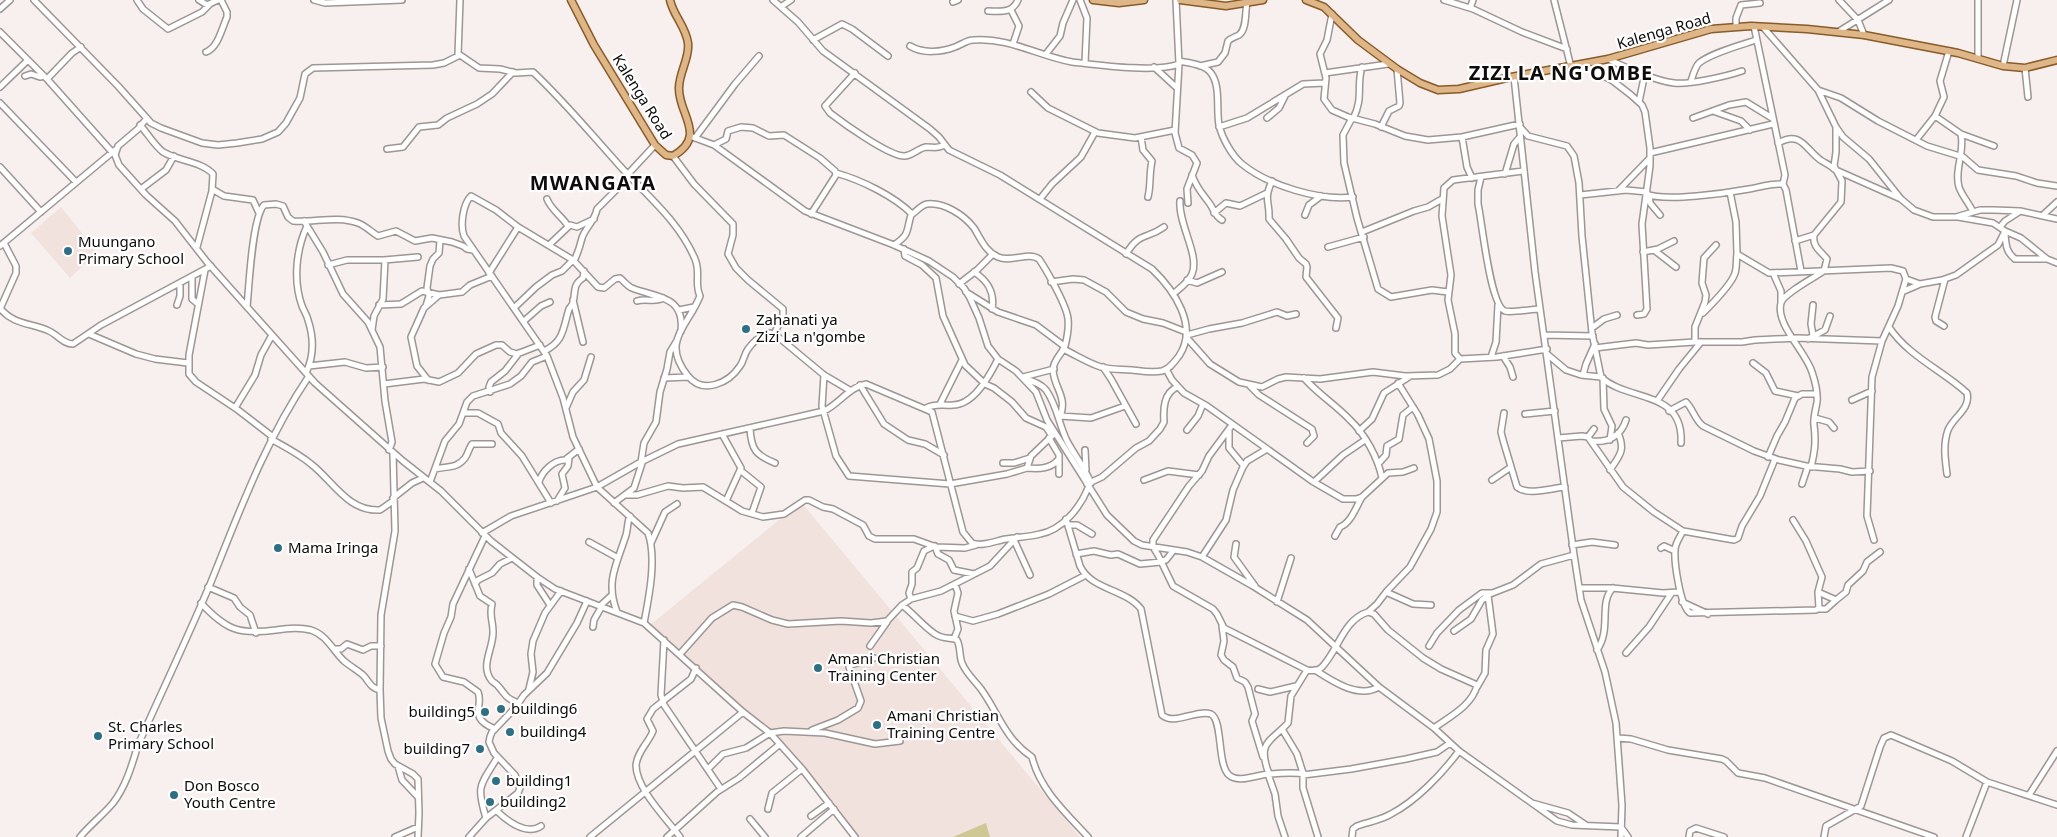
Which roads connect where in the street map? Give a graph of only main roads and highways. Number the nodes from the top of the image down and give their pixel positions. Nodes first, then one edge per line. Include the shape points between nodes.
1 (572, 0) edge
2 (670, 0) edge
3 (1093, 0) edge
4 (1144, 0) edge
5 (1180, 0) edge
6 (1263, 0) edge
7 (1306, 0) edge
8 (2057, 60) edge

1 - 2 main road, Kalenga Road via 594,45 655,145 666,155 673,156 692,137 679,87 688,43
3 - 4 main road via 1119,3
5 - 6 main road via 1226,6
7 - 8 main road, Kalenga Road via 1324,7 1388,64 1438,90 1459,89 1608,59 1692,34 1754,26 1807,28 1864,36 1949,51 2003,66 2025,68

